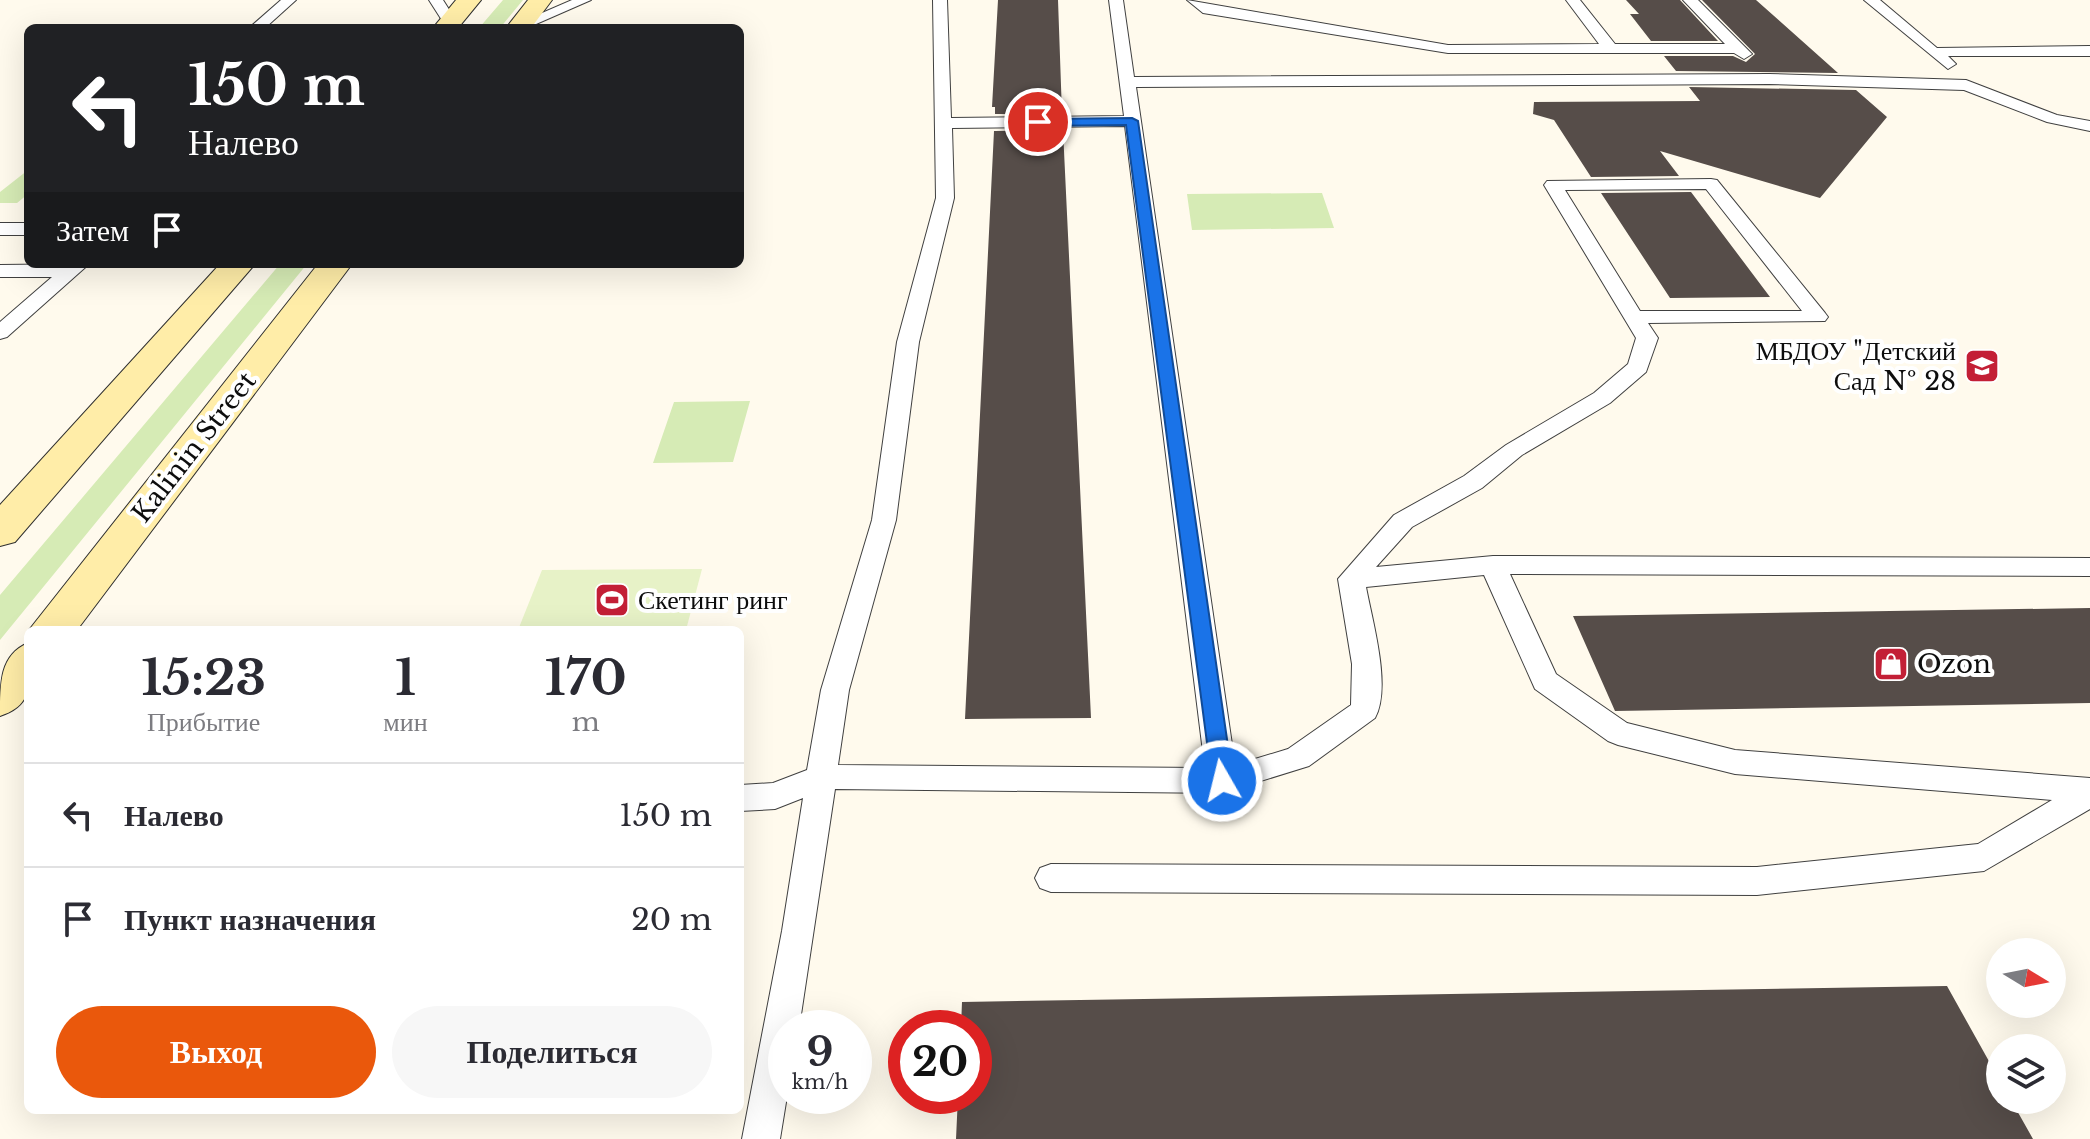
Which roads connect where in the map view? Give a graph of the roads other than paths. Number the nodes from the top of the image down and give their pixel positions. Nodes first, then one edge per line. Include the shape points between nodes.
1 (289, 0) edge
2 (436, 0) edge
3 (469, 0) edge
4 (540, 0) edge
5 (584, 0) edge
6 (940, 0) edge
7 (1116, 0) edge
8 (1194, 0) edge
9 (1573, 0) edge
10 (1690, 0) edge
11 (1871, 0) edge
12 (261, 24) edge
13 (447, 24) edge
14 (448, 24) edge
15 (520, 24) edge
16 (525, 24) edge
17 (1738, 48) junction
18 (1611, 49) junction
19 (2090, 51) edge
20 (1938, 52) junction
21 (1769, 79) junction
22 (1130, 82) junction
23 (1966, 85) junction
24 (1132, 121) junction
25 (945, 123) junction
26 (2090, 126) edge
27 (76, 268) edge
28 (234, 268) edge
29 (332, 268) edge
30 (0, 271) edge
31 (1634, 317) junction
32 (0, 333) edge
33 (0, 532) edge
34 (1493, 565) junction
35 (2090, 567) edge
36 (1351, 579) junction
37 (55, 626) edge
38 (24, 666) edge
39 (0, 697) edge
40 (821, 777) junction
41 (1222, 781) junction
42 (2090, 792) edge
43 (744, 798) edge
44 (1051, 878) dead end
45 (761, 1139) edge

1 - 12 lane
2 - 13 lane
3 - 14 main road
4 - 15 main road
5 - 16 lane
6 - 25 lane
7 - 22 lane
8 - 18 lane via 1203,9 1448,49
9 - 18 lane
10 - 17 lane
11 - 20 lane
17 - 18 lane
17 - 21 lane
19 - 20 lane
20 - 23 lane
21 - 22 lane
21 - 23 lane
22 - 24 lane
23 - 26 lane via 2053,119
24 - 25 lane
24 - 41 lane
25 - 40 lane via 945,198 908,342 884,520 835,690
27 - 30 lane
27 - 32 lane
28 - 33 main road
29 - 37 main road, Kalinin Street
31 - 31 lane via 1553,185 1711,184 1818,317
31 - 36 lane via 1647,338 1638,367 1602,398 1403,521
34 - 35 lane
34 - 36 lane
34 - 42 lane via 1545,681 1618,733 1735,762
36 - 41 lane via 1366,664 1365,710 1298,758
38 - 39 main road
40 - 41 lane
40 - 43 lane via 775,796
40 - 45 lane
42 - 44 lane via 1984,857 1757,881

